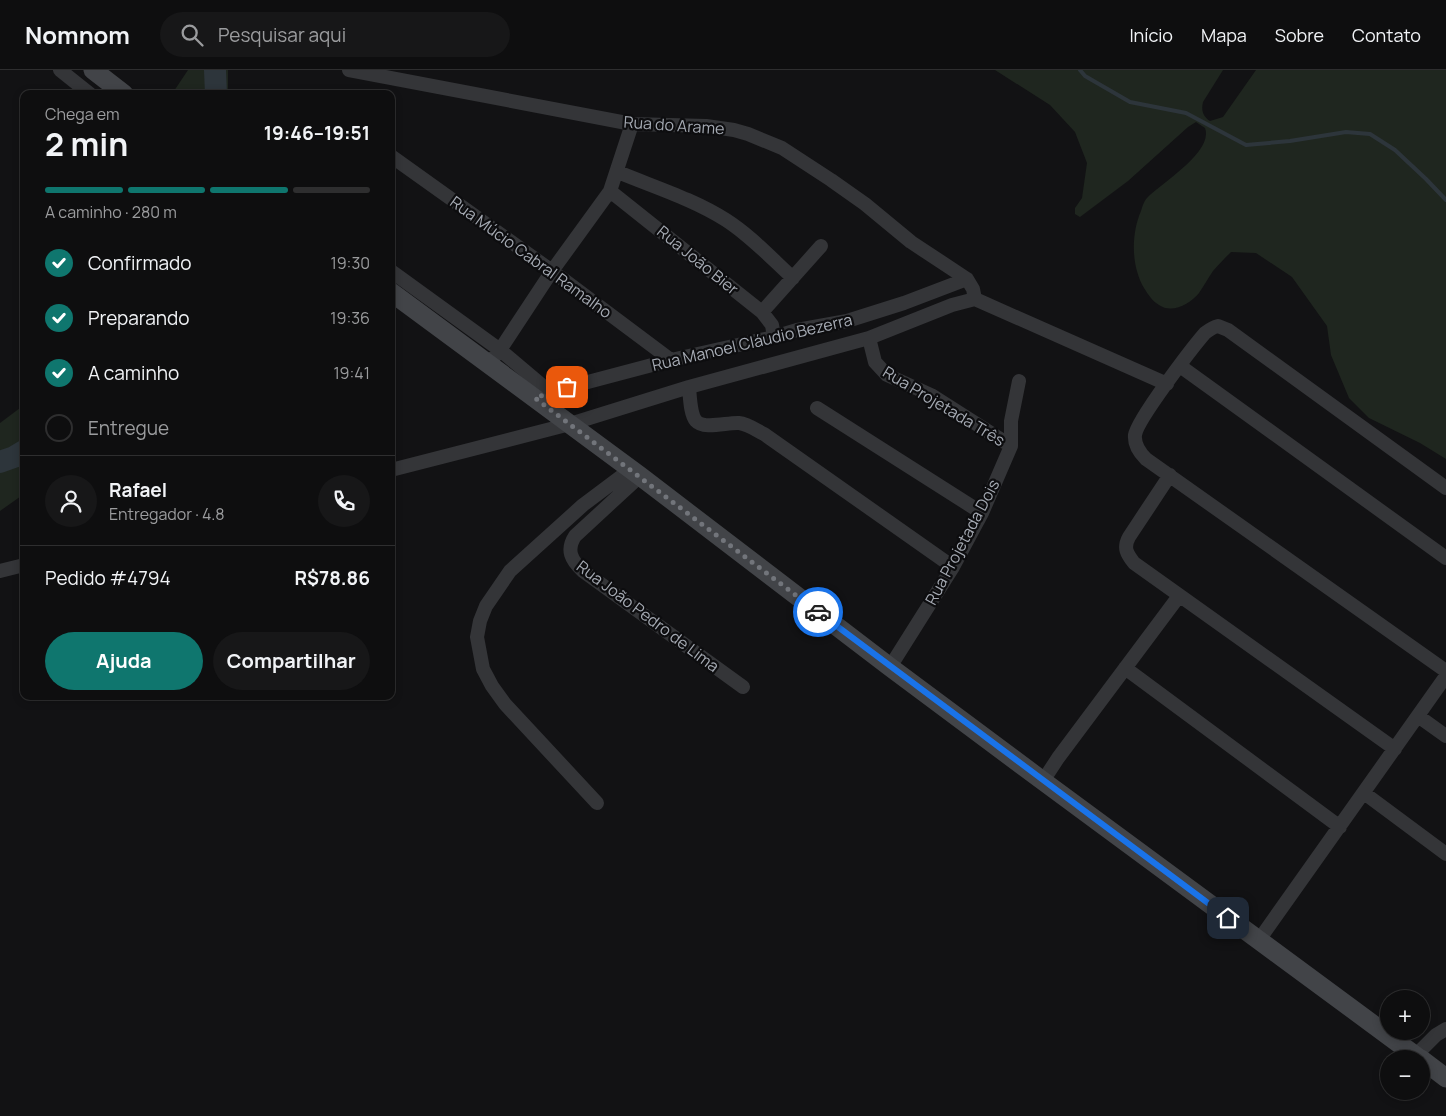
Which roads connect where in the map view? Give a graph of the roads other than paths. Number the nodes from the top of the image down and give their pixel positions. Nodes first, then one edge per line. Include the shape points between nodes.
1 (60, 70) edge
2 (92, 70) edge
3 (349, 70) edge
4 (85, 90) edge
5 (119, 90) edge
6 (632, 124) junction
7 (395, 159) edge
8 (618, 172) junction
9 (610, 191) junction
10 (821, 246) dead end
11 (552, 270) junction
12 (395, 274) edge
13 (792, 278) junction
14 (967, 279) junction
15 (395, 295) edge
16 (975, 299) junction
17 (762, 312) junction
18 (774, 337) junction
19 (869, 338) junction
20 (494, 357) junction
21 (671, 360) junction
22 (1180, 366) junction
23 (1019, 380) dead end
24 (1167, 384) junction
25 (689, 386) junction
26 (542, 395) junction
27 (817, 408) dead end
28 (570, 424) junction
29 (1011, 446) junction
30 (395, 469) edge
31 (636, 473) junction
32 (1170, 475) junction
33 (1446, 488) edge
34 (982, 512) junction
35 (1446, 558) edge
36 (20, 565) edge
37 (953, 567) junction
38 (0, 571) edge
39 (1179, 596) junction
40 (890, 667) junction
41 (1125, 668) junction
42 (1446, 671) edge
43 (1446, 676) edge
44 (743, 687) dead end
45 (1418, 716) junction
46 (1446, 736) edge
47 (1395, 749) junction
48 (1043, 781) junction
49 (1364, 793) junction
50 (597, 802) dead end
51 (1340, 826) junction
52 (1446, 854) edge
53 (1259, 940) junction
54 (1446, 1028) edge
55 (1408, 1050) edge
56 (1425, 1050) edge
57 (1430, 1066) edge
58 (1446, 1078) edge

1 - 4 street
2 - 5 main road
3 - 6 street, Rua do Arame
6 - 8 street
6 - 14 street, Rua do Arame via 734,130 782,148 832,180 911,242
7 - 11 street, Rua Múcio Cabral Ramalho
8 - 9 street
8 - 13 street via 696,204 728,222
9 - 11 street
9 - 17 street, Rua João Bier
10 - 13 street
11 - 20 street
11 - 21 street, Rua Múcio Cabral Ramalho
12 - 20 street
13 - 17 street
14 - 16 street
14 - 18 street, Rua Manoel Cláudio Bezerra via 847,321
15 - 20 main road
16 - 19 street
16 - 24 street
17 - 18 street, Rua João Bier via 772,325
18 - 21 street, Rua Manoel Cláudio Bezerra
19 - 25 street
19 - 29 street, Rua Projetada Três via 875,362 886,375 931,395
20 - 26 main road
21 - 26 street, Rua Manoel Cláudio Bezerra
22 - 24 street
22 - 33 street via 1205,333 1214,326 1221,326
22 - 35 street
23 - 29 street, Rua Projetada Dois via 1011,421
24 - 32 street via 1141,421 1135,437 1139,452
25 - 28 street
25 - 37 street via 695,421 706,426 739,423 764,434
26 - 28 main road
27 - 34 street
28 - 30 street
28 - 31 main road
29 - 34 street, Rua Projetada Dois
31 - 40 main road
31 - 44 street, Rua João Pedro de Lima via 571,542 571,558 583,572
31 - 50 street via 583,505 510,571 486,606 477,637 483,669 505,704
32 - 39 street via 1129,537 1126,550 1134,562
32 - 42 street
34 - 37 street, Rua Projetada Dois
36 - 38 street
37 - 40 street, Rua Projetada Dois
39 - 41 street
39 - 47 street
40 - 48 main road
41 - 48 street
41 - 51 street
43 - 45 street
45 - 46 street
45 - 47 street
47 - 49 street
48 - 53 main road
49 - 51 street
49 - 52 street
51 - 53 street
53 - 55 main road
54 - 56 street
57 - 58 main road

